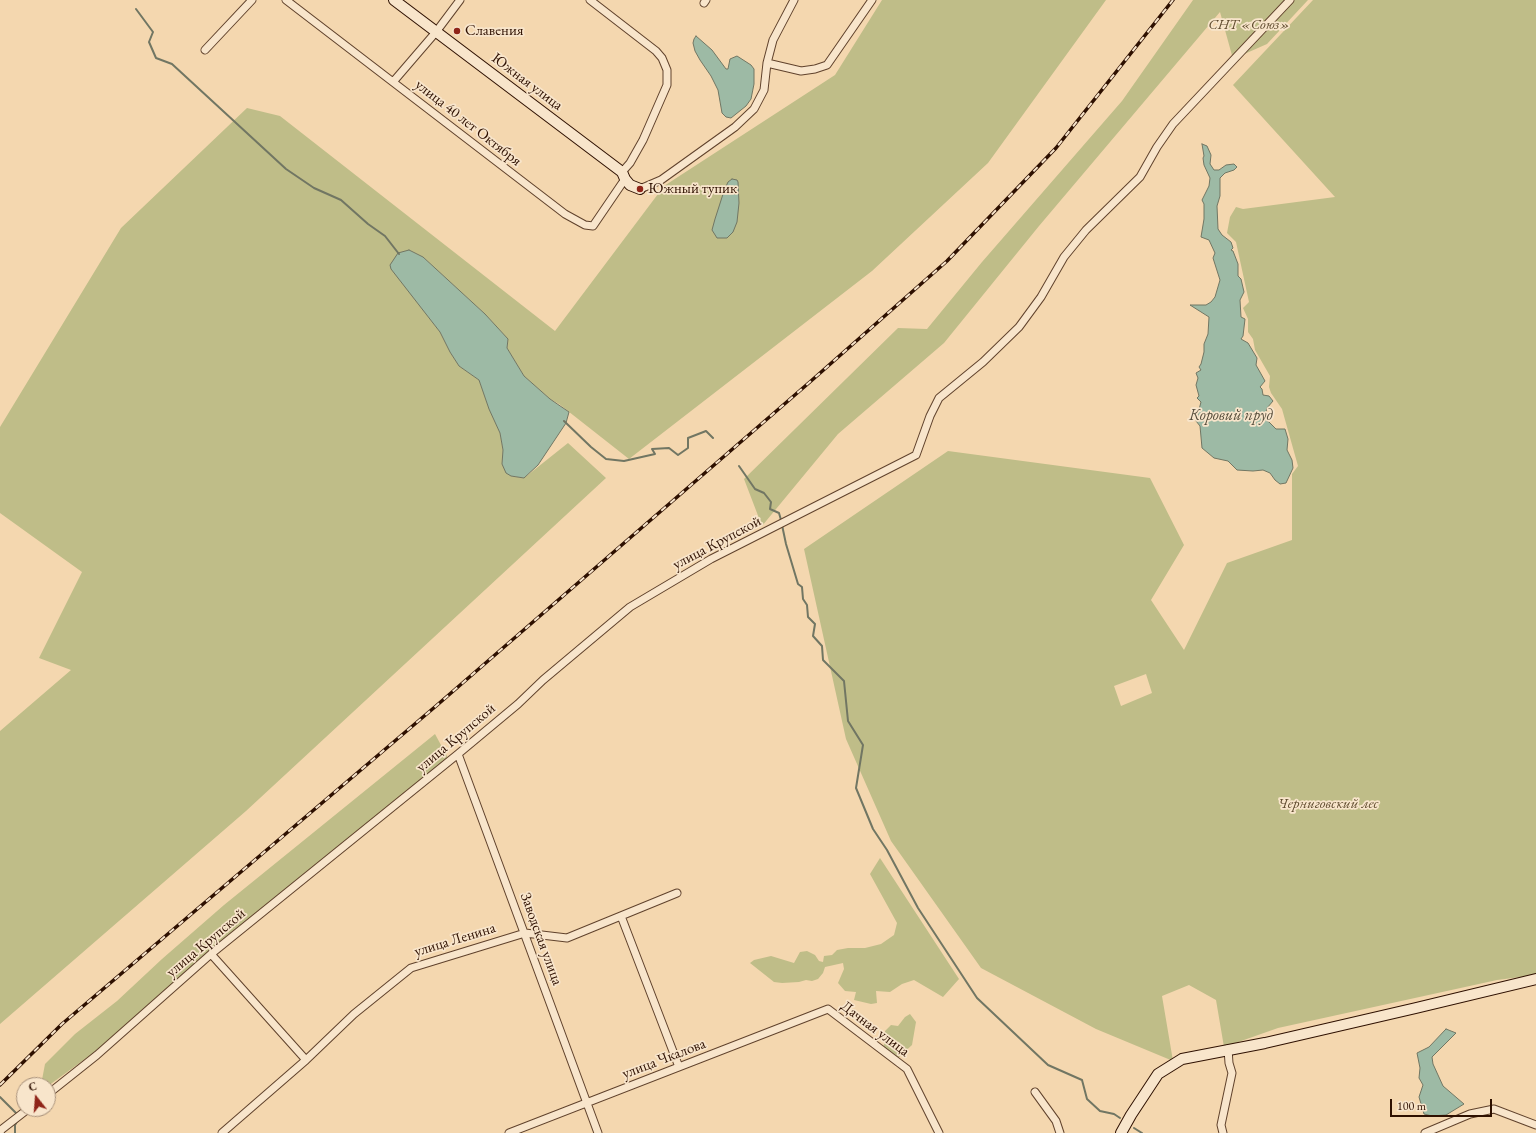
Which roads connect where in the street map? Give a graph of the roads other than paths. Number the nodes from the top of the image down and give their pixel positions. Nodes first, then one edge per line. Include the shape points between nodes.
1 (252, 0) edge
2 (286, 0) edge
3 (394, 0) edge
4 (460, 0) edge
5 (590, 0) edge
6 (794, 0) edge
7 (872, 0) edge
8 (1290, 0) edge
9 (436, 32) junction
10 (205, 50) dead end
11 (767, 62) junction
12 (393, 82) junction
13 (623, 176) junction
14 (640, 189) joint
15 (458, 754) junction
16 (677, 892) dead end
17 (621, 916) junction
18 (525, 933) junction
19 (211, 954) junction
20 (1536, 979) edge
21 (828, 1009) joint
22 (1228, 1049) junction
23 (306, 1060) junction
24 (679, 1067) junction
25 (56, 1088) edge
26 (1035, 1092) dead end
27 (587, 1103) junction
28 (18, 1117) edge
29 (1536, 1125) edge
30 (0, 1133) edge
31 (222, 1133) edge
32 (509, 1133) edge
33 (598, 1133) edge
34 (940, 1133) edge
35 (1060, 1133) edge
36 (1121, 1133) edge
37 (1223, 1133) edge
38 (1424, 1133) edge

1 - 10 street
2 - 12 street, улица 40 лет Октября
3 - 9 street, Южная улица
4 - 9 street
5 - 13 street via 656,51 667,70 667,85 643,140
6 - 11 street via 773,40
7 - 11 street via 827,65 801,71
8 - 15 street, улица Крупской via 1173,124 1140,177 1086,230 1064,257 1019,327 983,362 939,398 916,455 711,559 630,607
9 - 12 street
9 - 13 street, Южная улица
11 - 14 street via 764,90 754,109 735,127 661,180
12 - 13 street, улица 40 лет Октября via 565,214 585,225 593,226
13 - 14 street, Южная улица via 630,185
15 - 18 street, Заводская улица
15 - 19 street, улица Крупской
16 - 17 street, улица Ленина
17 - 18 street, улица Ленина via 567,938
17 - 24 street
18 - 23 street, улица Ленина via 410,968 354,1014
18 - 27 street, Заводская улица
19 - 23 street
19 - 25 street, улица Крупской via 97,1055
20 - 22 street via 1265,1043
21 - 24 street, улица Чкалова
21 - 34 street, Дачная улица via 908,1070
22 - 36 street via 1182,1059 1158,1074
22 - 37 street via 1232,1073 1221,1125
23 - 31 street, улица Ленина
24 - 27 street, улица Чкалова
26 - 35 street via 1056,1121
27 - 32 street, улица Чкалова
27 - 33 street, Заводская улица
28 - 30 street
29 - 38 street via 1494,1109 1470,1114

